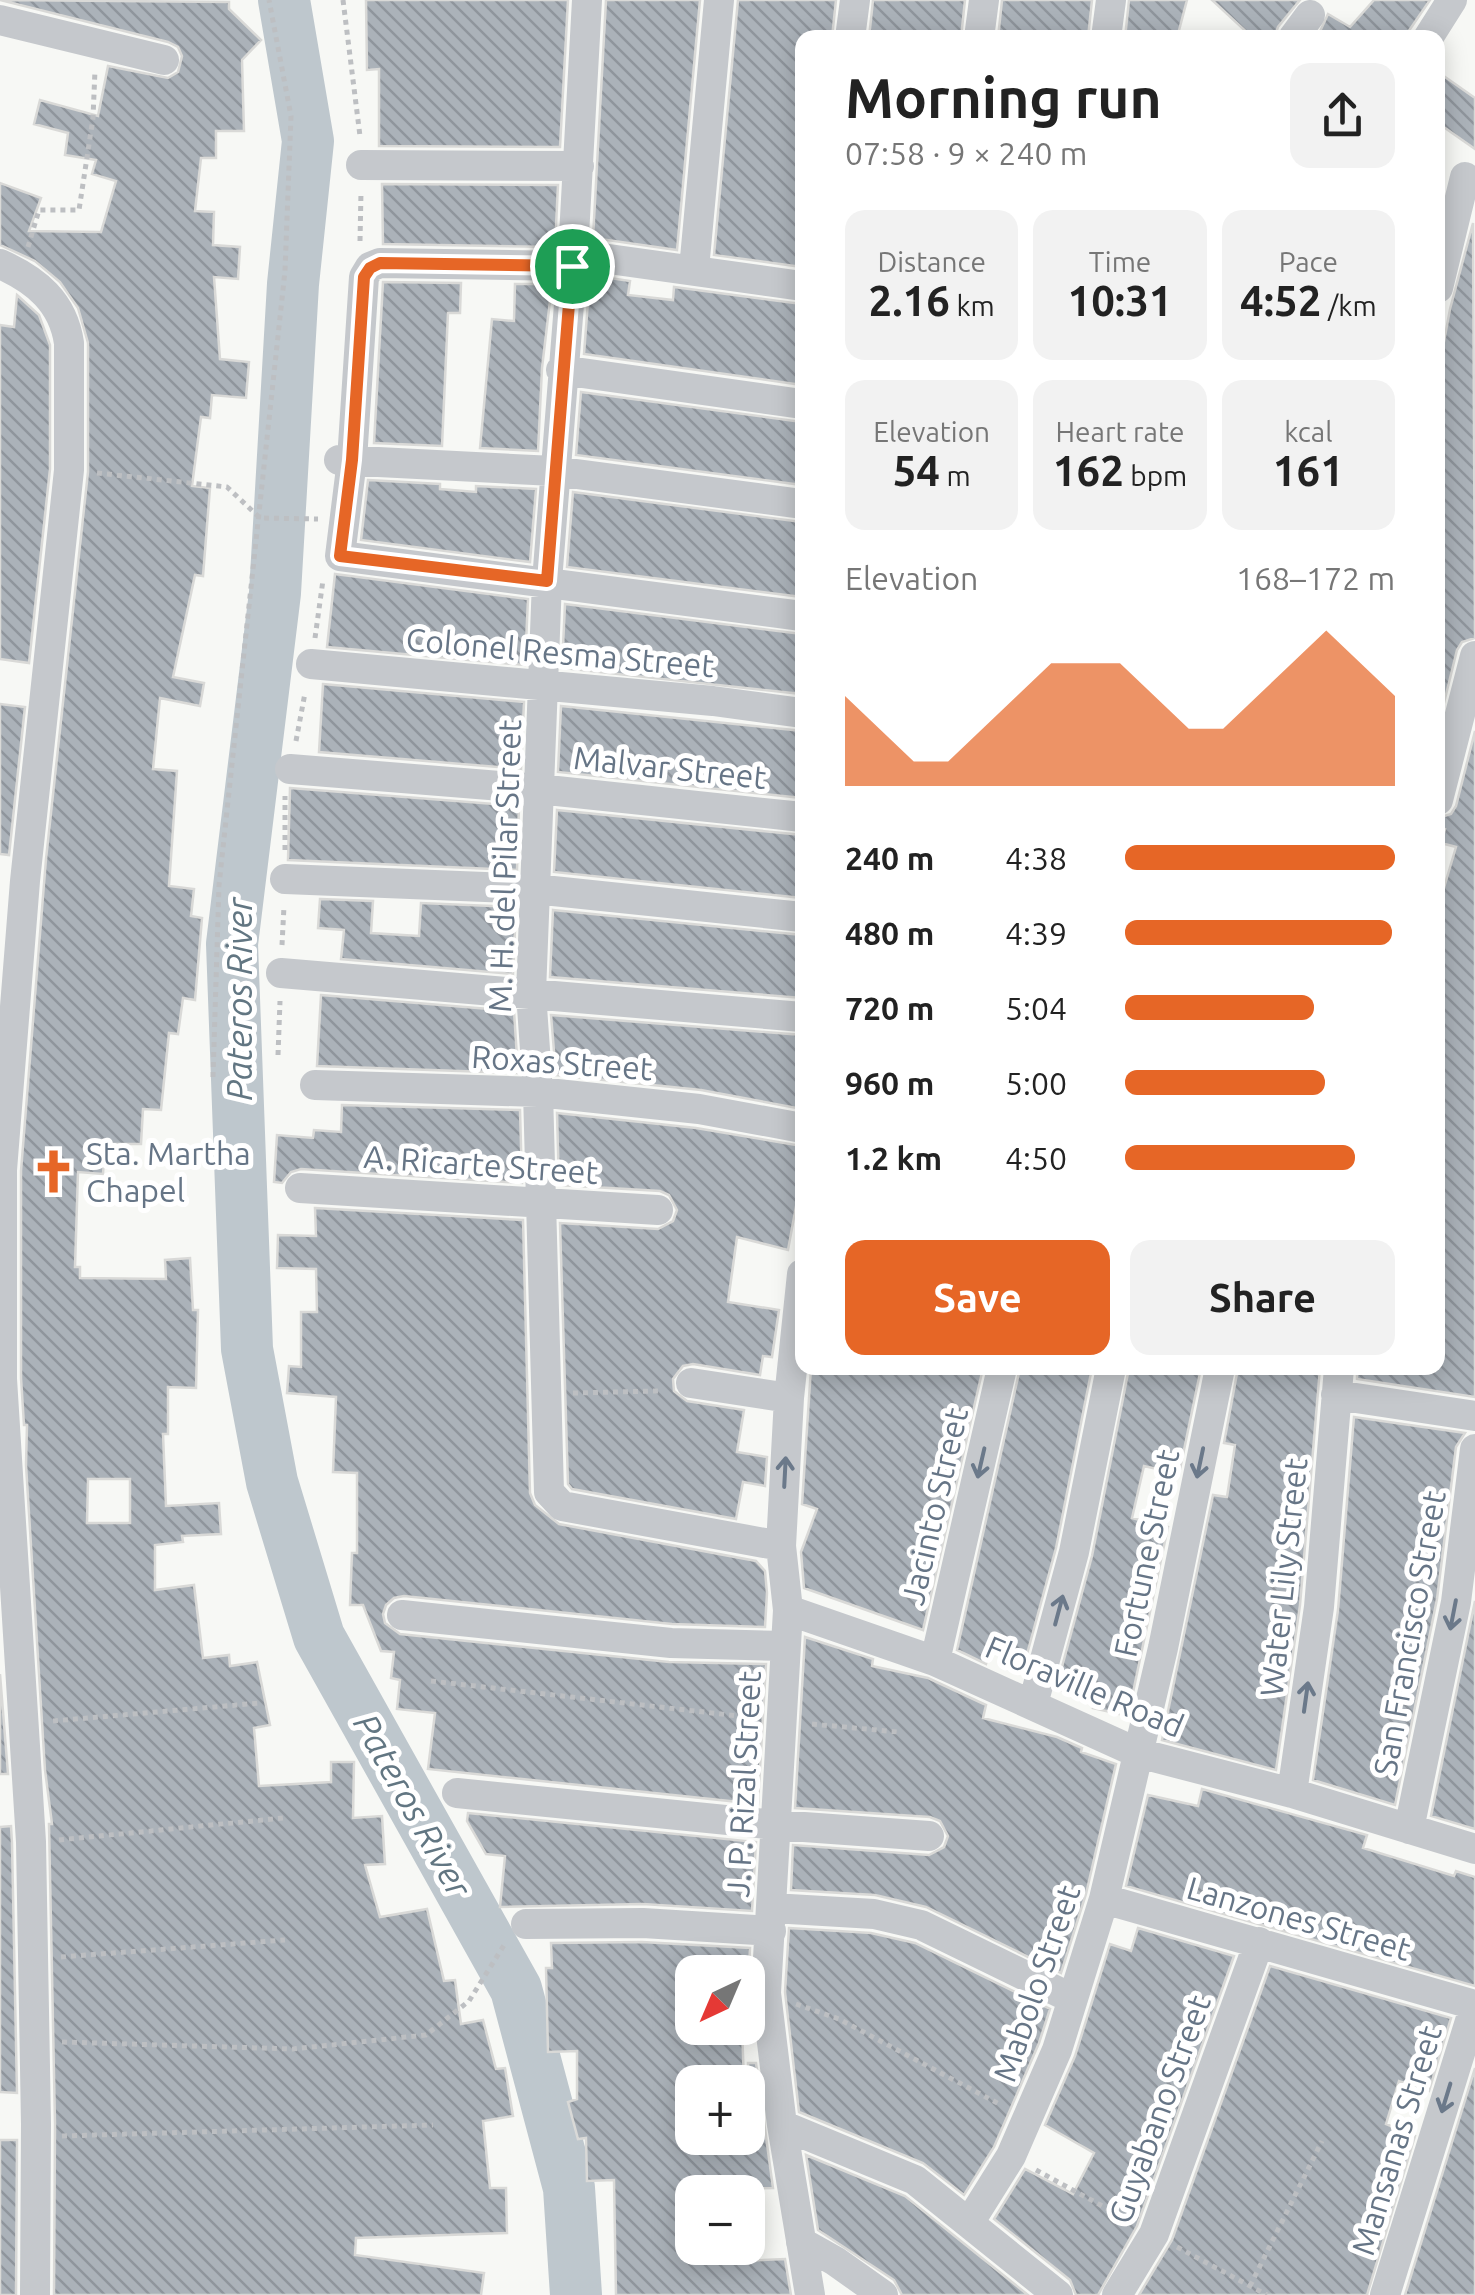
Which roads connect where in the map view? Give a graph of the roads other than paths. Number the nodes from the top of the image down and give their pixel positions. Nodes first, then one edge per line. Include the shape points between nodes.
1 (586, 0) edge
2 (719, 0) edge
3 (855, 0) edge
4 (984, 0) edge
5 (1111, 0) edge
6 (1452, 0) edge
7 (0, 20) edge
8 (851, 30) edge
9 (980, 30) edge
10 (1107, 30) edge
11 (1433, 30) edge
12 (164, 60) dead end
13 (361, 165) dead end
14 (579, 166) junction
15 (1459, 175) edge
16 (1445, 250) edge
17 (572, 260) junction
18 (10, 269) edge
19 (694, 269) junction
20 (795, 285) edge
21 (561, 370) junction
22 (795, 403) edge
23 (346, 460) junction
24 (554, 471) junction
25 (795, 503) edge
26 (547, 581) junction
27 (795, 615) edge
28 (1475, 656) edge
29 (312, 664) dead end
30 (545, 684) junction
31 (1458, 705) edge
32 (795, 712) edge
33 (1445, 767) edge
34 (290, 768) dead end
35 (538, 788) junction
36 (795, 816) edge
37 (13, 880) edge
38 (285, 880) dead end
39 (534, 890) junction
40 (795, 916) edge
41 (281, 974) dead end
42 (531, 993) junction
43 (795, 1015) edge
44 (315, 1085) dead end
45 (538, 1092) junction
46 (795, 1127) edge
47 (300, 1188) dead end
48 (541, 1203) junction
49 (658, 1210) dead end
50 (795, 1341) edge
51 (1000, 1375) edge
52 (1111, 1375) edge
53 (1219, 1375) edge
54 (1338, 1382) edge
55 (691, 1383) dead end
56 (789, 1398) junction
57 (1475, 1416) edge
58 (1475, 1448) edge
59 (781, 1546) junction
60 (788, 1610) junction
61 (402, 1615) dead end
62 (784, 1646) junction
63 (935, 1661) junction
64 (1034, 1704) junction
65 (1138, 1753) junction
66 (458, 1793) dead end
67 (1292, 1793) junction
68 (776, 1825) junction
69 (1409, 1829) junction
70 (929, 1836) dead end
71 (1475, 1849) edge
72 (1104, 1899) junction
73 (772, 1919) junction
74 (519, 1928) road end
75 (1258, 1942) junction
76 (1073, 1999) junction
77 (1475, 2005) edge
78 (782, 2125) junction
79 (970, 2223) junction
80 (801, 2242) junction
81 (35, 2295) edge
82 (810, 2295) edge
83 (883, 2295) edge
84 (1058, 2295) edge
85 (1117, 2295) edge
86 (1385, 2295) edge

1 - 14 street, M. H. del Pilar Street
2 - 19 street
3 - 8 street
4 - 9 street
5 - 10 street
6 - 11 street
7 - 12 street
13 - 14 street
14 - 17 street, M. H. del Pilar Street
15 - 16 street
17 - 19 street
17 - 21 street, M. H. del Pilar Street
17 - 23 street via 370,268
18 - 37 street via 56,303 66,323 69,470
19 - 20 street
21 - 22 street
21 - 24 street, M. H. del Pilar Street
23 - 24 street
23 - 26 street via 340,556
24 - 25 street
24 - 26 street, M. H. del Pilar Street
26 - 27 street
26 - 30 street, M. H. del Pilar Street
28 - 31 street
29 - 30 street, Colonel Resma Street
30 - 32 street, Colonel Resma Street
30 - 35 street, M. H. del Pilar Street
31 - 33 street
34 - 35 street, Malvar Street
35 - 36 street, Malvar Street
35 - 39 street, M. H. del Pilar Street
37 - 81 street via 2,1379 31,1842
38 - 39 street
39 - 40 street
39 - 42 street, M. H. del Pilar Street
41 - 42 street
42 - 43 street
42 - 45 street, M. H. del Pilar Street
44 - 45 street, Roxas Street
45 - 46 street, Roxas Street
45 - 48 street, M. H. del Pilar Street
47 - 48 street, A. Ricarte Street
48 - 49 street, A. Ricarte Street
48 - 59 street, M. H. del Pilar Street via 548,1492 562,1506
50 - 56 street, J. P. Rizal Street
51 -> 63 street, Jacinto Street
64 -> 52 street
53 -> 65 street, Fortune Street
54 - 57 street
67 -> 54 street, Water Lily Street via 1319,1607
55 - 56 street
59 -> 56 street, J. P. Rizal Street
58 -> 69 street, San Francisco Street via 1456,1602
59 - 60 street, J. P. Rizal Street
60 - 62 street, J. P. Rizal Street
60 - 63 street, Floraville Road
61 - 62 street via 670,1642
62 - 68 street, J. P. Rizal Street
63 - 64 street, Floraville Road
64 - 65 street, Floraville Road
65 - 67 street, Floraville Road
65 - 72 street, Mabolo Street
66 - 68 street
67 - 69 street, Floraville Road
68 - 70 street
68 - 73 street, J. P. Rizal Street
69 - 71 street, Floraville Road
72 - 75 street, Lanzones Street
72 - 76 street, Mabolo Street
73 - 74 street
73 - 76 street via 874,1914 921,1925
73 - 78 street, J. P. Rizal Street via 766,1993
75 - 77 street, Lanzones Street
75 - 85 street, Guyabano Street via 1154,2234
76 - 79 street, Mabolo Street via 1010,2156
77 -> 86 street, Mansanas Street
78 - 79 street via 915,2180
78 - 80 street, J. P. Rizal Street
79 - 84 street
80 - 82 street, J. P. Rizal Street
80 - 83 street

